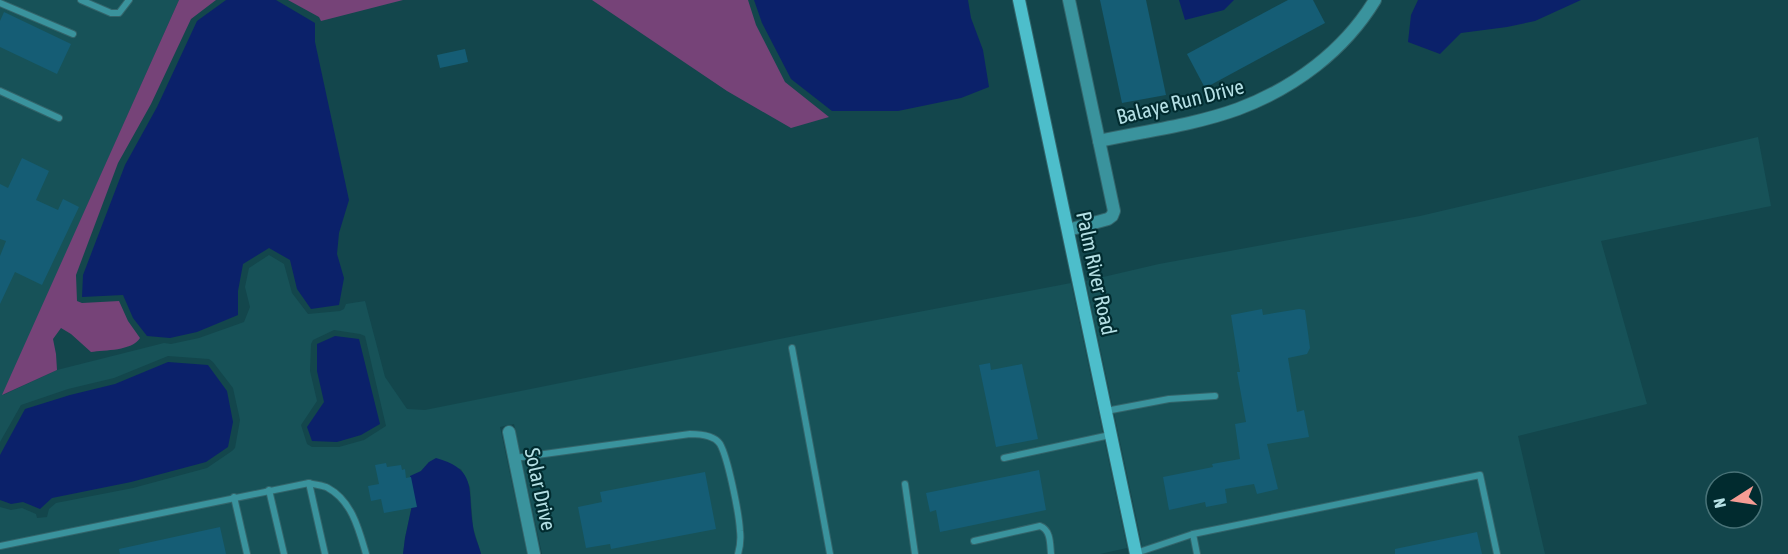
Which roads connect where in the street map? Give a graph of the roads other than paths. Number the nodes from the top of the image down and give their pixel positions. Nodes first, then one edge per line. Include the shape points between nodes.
1 (81, 0) edge
2 (129, 0) edge
3 (1019, 0) edge
4 (1068, 0) edge
5 (1376, 0) edge
6 (0, 3) edge
7 (73, 34) dead end
8 (0, 91) edge
9 (59, 117) dead end
10 (1099, 141) junction
11 (1068, 230) junction
12 (792, 348) dead end
13 (1215, 396) dead end
14 (1106, 411) junction
15 (508, 432) dead end
16 (1111, 435) junction
17 (514, 458) junction
18 (1004, 458) dead end
19 (309, 483) junction
20 (905, 484) dead end
21 (269, 490) junction
22 (234, 498) junction
23 (1193, 534) junction
24 (974, 541) dead end
25 (0, 546) edge
26 (247, 554) edge
27 (284, 554) edge
28 (325, 554) edge
29 (366, 554) edge
30 (534, 554) edge
31 (738, 554) edge
32 (830, 554) edge
33 (915, 554) edge
34 (1052, 554) edge
35 (1134, 554) edge
36 (1197, 554) edge
37 (1497, 554) edge

1 - 2 lane via 119,13
3 - 11 street, Palm River Road
4 - 10 street
5 - 10 street, Balaye Run Drive via 1347,38 1321,63 1270,96 1201,120
6 - 7 lane
8 - 9 lane
10 - 11 street via 1114,211 1108,219
11 - 14 street, Palm River Road
12 - 32 lane
13 - 14 lane via 1169,399
14 - 16 street, Palm River Road
15 - 17 street, Solar Drive
16 - 18 lane
16 - 35 street, Palm River Road
17 - 30 street, Solar Drive
17 - 31 lane via 690,434 711,437 719,443 728,470 740,531
19 - 21 lane
19 - 28 lane
19 - 29 lane via 326,487 339,496 350,510
20 - 33 lane
21 - 22 lane
21 - 27 lane
22 - 25 lane
22 - 26 lane
23 - 35 lane
23 - 36 lane
23 - 37 lane via 1480,476
24 - 34 lane via 1040,526 1048,531

